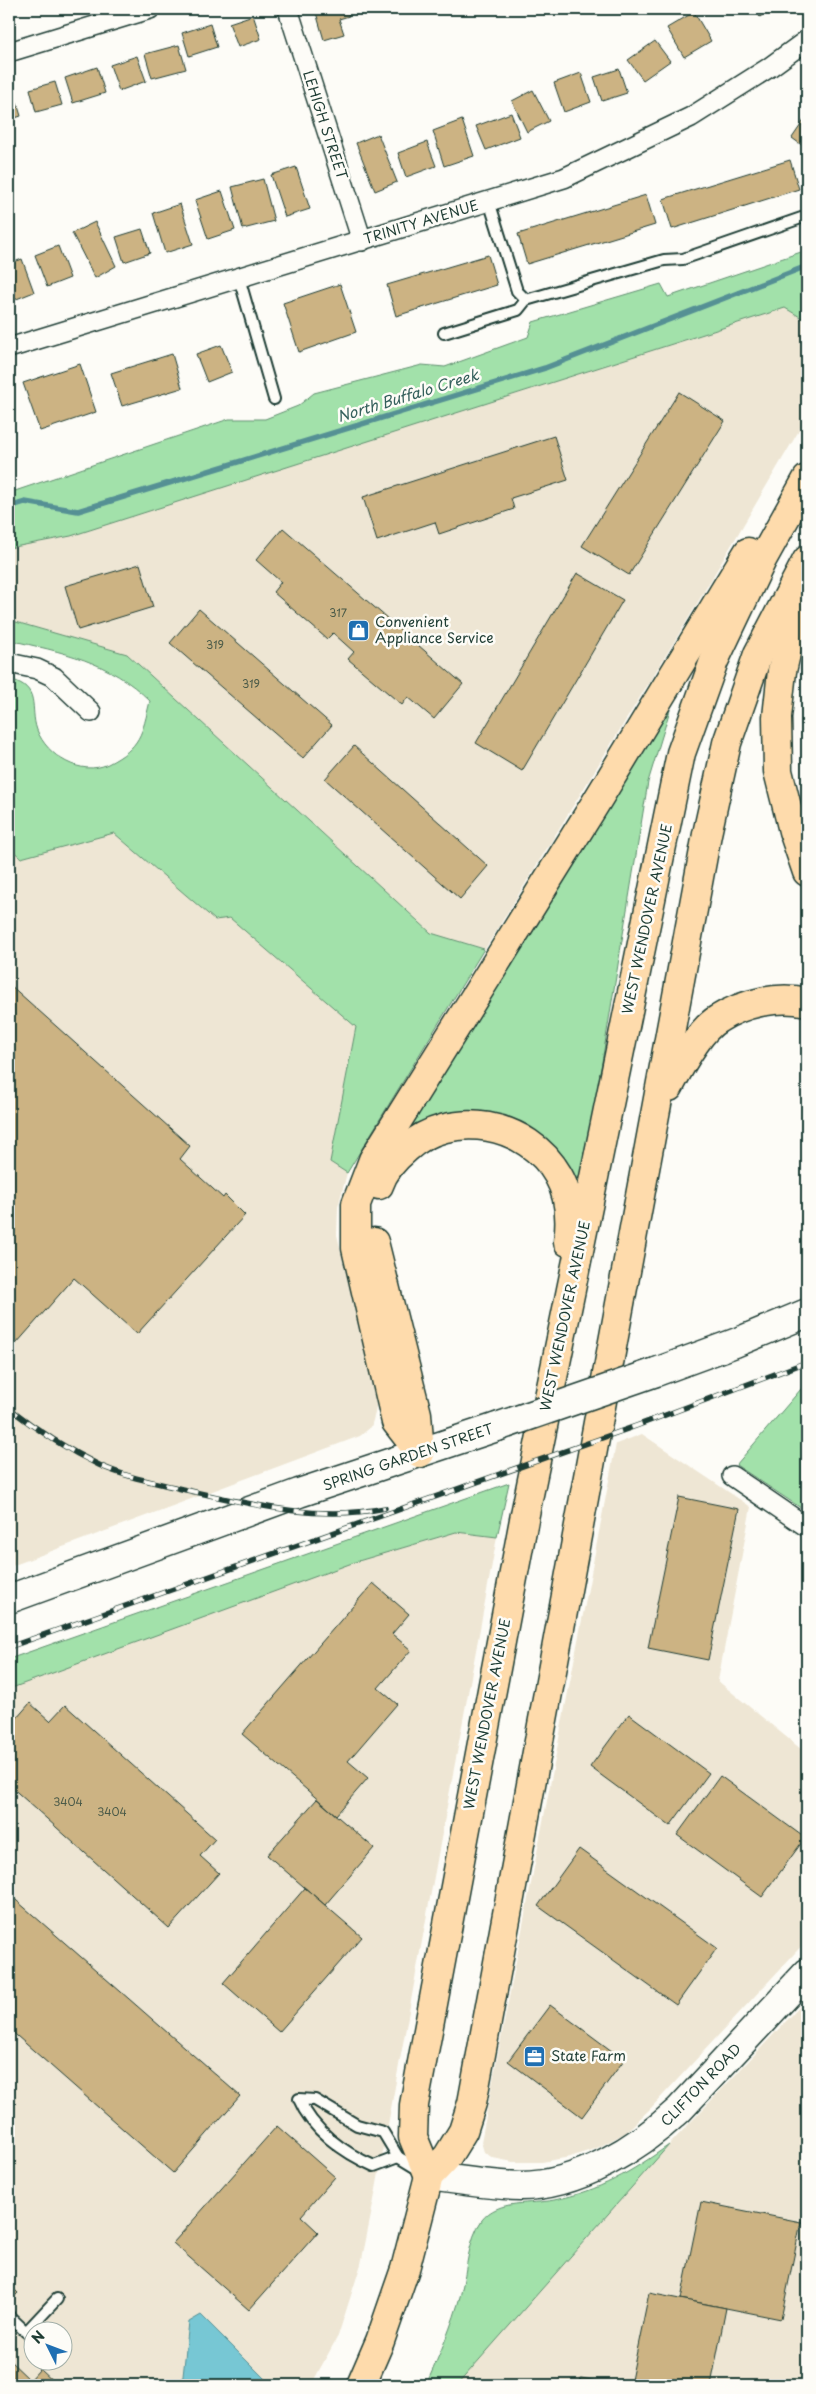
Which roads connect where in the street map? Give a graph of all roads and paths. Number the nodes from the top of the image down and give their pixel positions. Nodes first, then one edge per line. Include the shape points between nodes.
1 (150, 9) edge
2 (288, 9) edge
3 (807, 40) edge
4 (9, 52) edge
5 (489, 201) junction
6 (807, 216) edge
7 (362, 241) junction
8 (239, 278) junction
9 (526, 300) junction
10 (444, 333) dead end
11 (9, 348) edge
12 (274, 399) dead end
13 (807, 469) edge
14 (807, 479) edge
15 (807, 560) edge
16 (9, 663) edge
17 (91, 712) dead end
18 (807, 872) edge
19 (807, 1002) edge
20 (656, 1110) junction
21 (807, 1313) edge
22 (420, 1453) junction
23 (732, 1476) dead end
24 (525, 1514) junction
25 (807, 1527) edge
26 (9, 1599) edge
27 (807, 1972) edge
28 (398, 2157) junction
29 (429, 2176) junction
30 (57, 2299) dead end
31 (9, 2316) edge
32 (361, 2385) edge

1 - 4 street
2 - 7 street, LEHIGH STREET
3 - 5 street, TRINITY AVENUE via 691,117 564,178
5 - 7 street, TRINITY AVENUE
5 - 9 lane via 517,291
6 - 9 lane via 684,259 664,260
7 - 8 street, TRINITY AVENUE
8 - 11 street, TRINITY AVENUE
8 - 12 lane
9 - 10 lane via 518,310
13 - 22 highway via 775,507 373,1160 356,1204 356,1248 396,1422
14 - 24 highway, WEST WENDOVER AVENUE via 762,560 714,661 681,753
15 - 18 highway via 782,671 777,717 778,771
15 - 20 highway via 758,654 727,743
16 - 17 street via 37,669 54,677
19 - 20 highway via 760,1001 717,1019 687,1054
20 - 29 highway via 472,2103 464,2131 447,2157
21 - 22 main road, SPRING GARDEN STREET, bridge via 656,1372
22 - 24 highway via 417,1414 371,1228 373,1205 388,1166 421,1137 443,1127 463,1125 496,1129 525,1140 548,1160 564,1190 569,1215
22 - 26 main road, SPRING GARDEN STREET
23 - 25 street
24 - 29 highway, WEST WENDOVER AVENUE via 414,2105 413,2136
27 - 29 main road, CLIFTON ROAD via 679,2110 657,2130 602,2164 565,2177 522,2186
28 - 28 lane via 383,2132 358,2125 315,2100 299,2099 306,2115 354,2157 374,2166
28 - 29 lane
29 - 32 highway via 405,2269
30 - 31 lane via 26,2332

